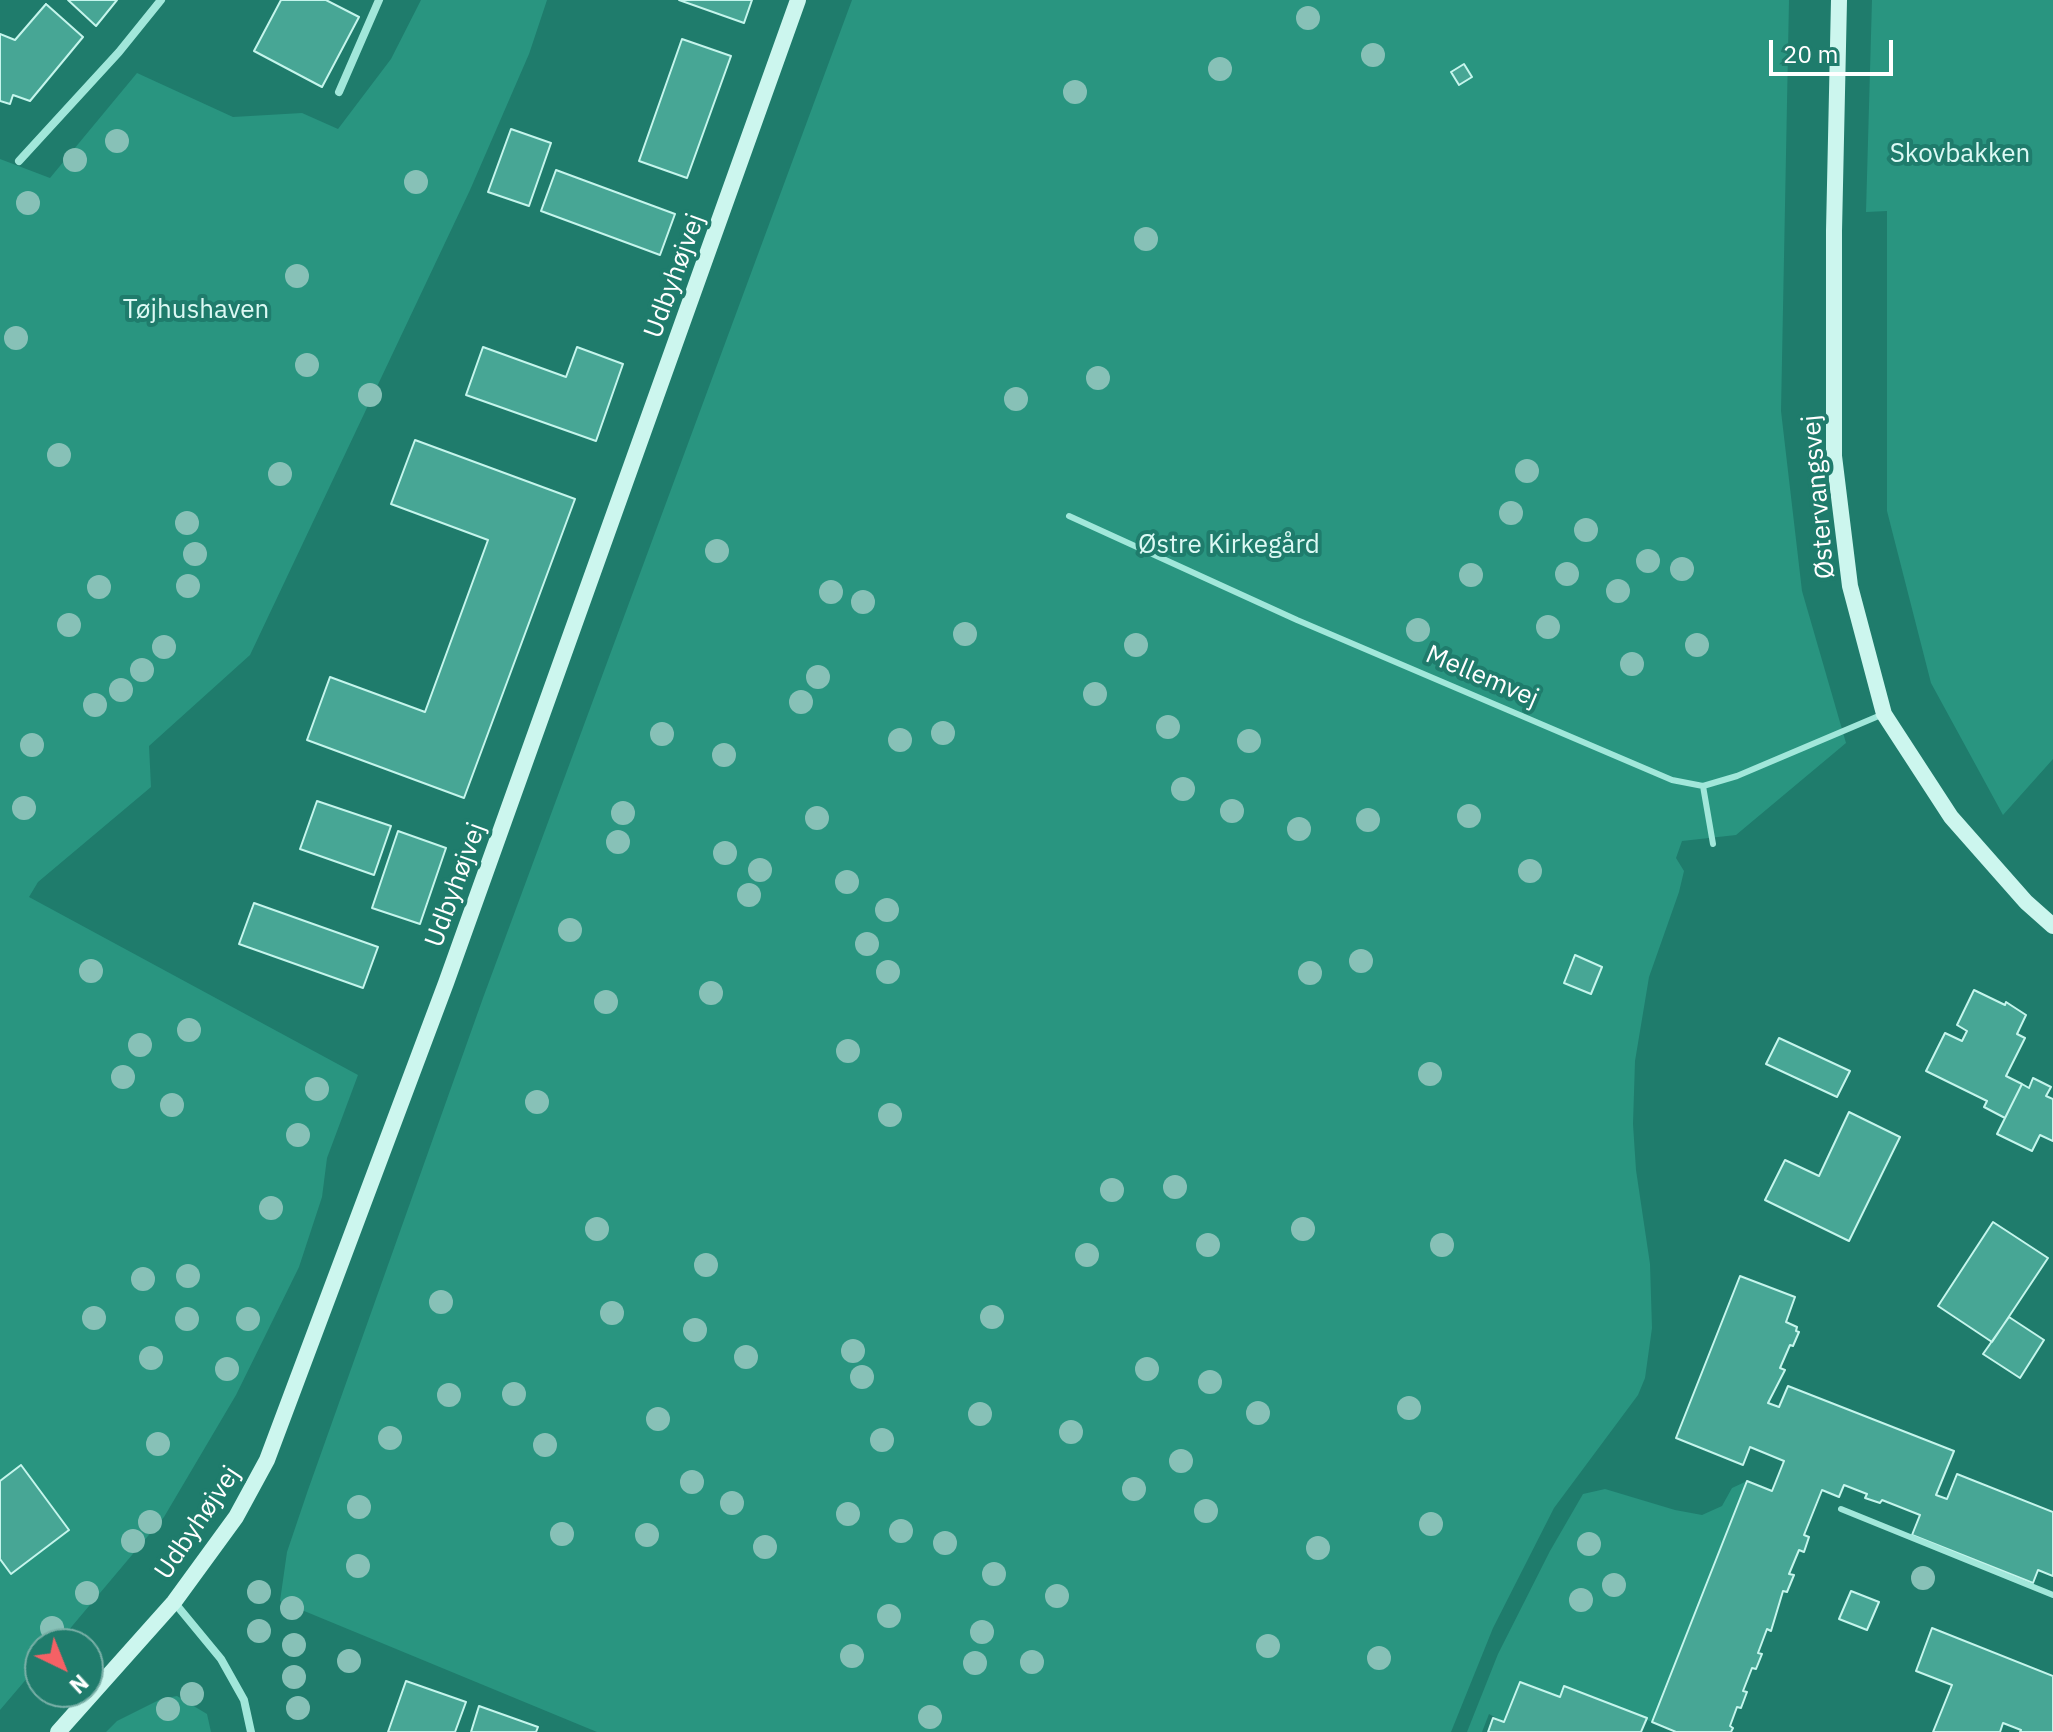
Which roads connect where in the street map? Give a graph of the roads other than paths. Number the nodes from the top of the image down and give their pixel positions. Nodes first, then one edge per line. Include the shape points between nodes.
1 (161, 0) edge
2 (379, 0) edge
3 (798, 0) edge
4 (1839, 0) edge
5 (339, 92) dead end
6 (19, 161) dead end
7 (1069, 516) dead end
8 (1884, 714) junction
9 (1703, 786) junction
10 (1713, 844) dead end
11 (2053, 926) edge
12 (1841, 1509) dead end
13 (2053, 1595) edge
14 (174, 1602) junction
15 (58, 1732) edge
16 (251, 1732) edge

1 - 6 street
2 - 5 street
3 - 14 street, Udbyhøjvej via 452,968 267,1460 236,1517
4 - 8 street, Østervangsvej via 1834,456 1850,586
7 - 9 lane, Mellemvej via 1672,780
8 - 9 lane
8 - 11 street, Østervangsvej via 1951,817
9 - 10 lane
12 - 13 lane
14 - 15 street, Udbyhøjvej
14 - 16 street via 221,1659 244,1700

